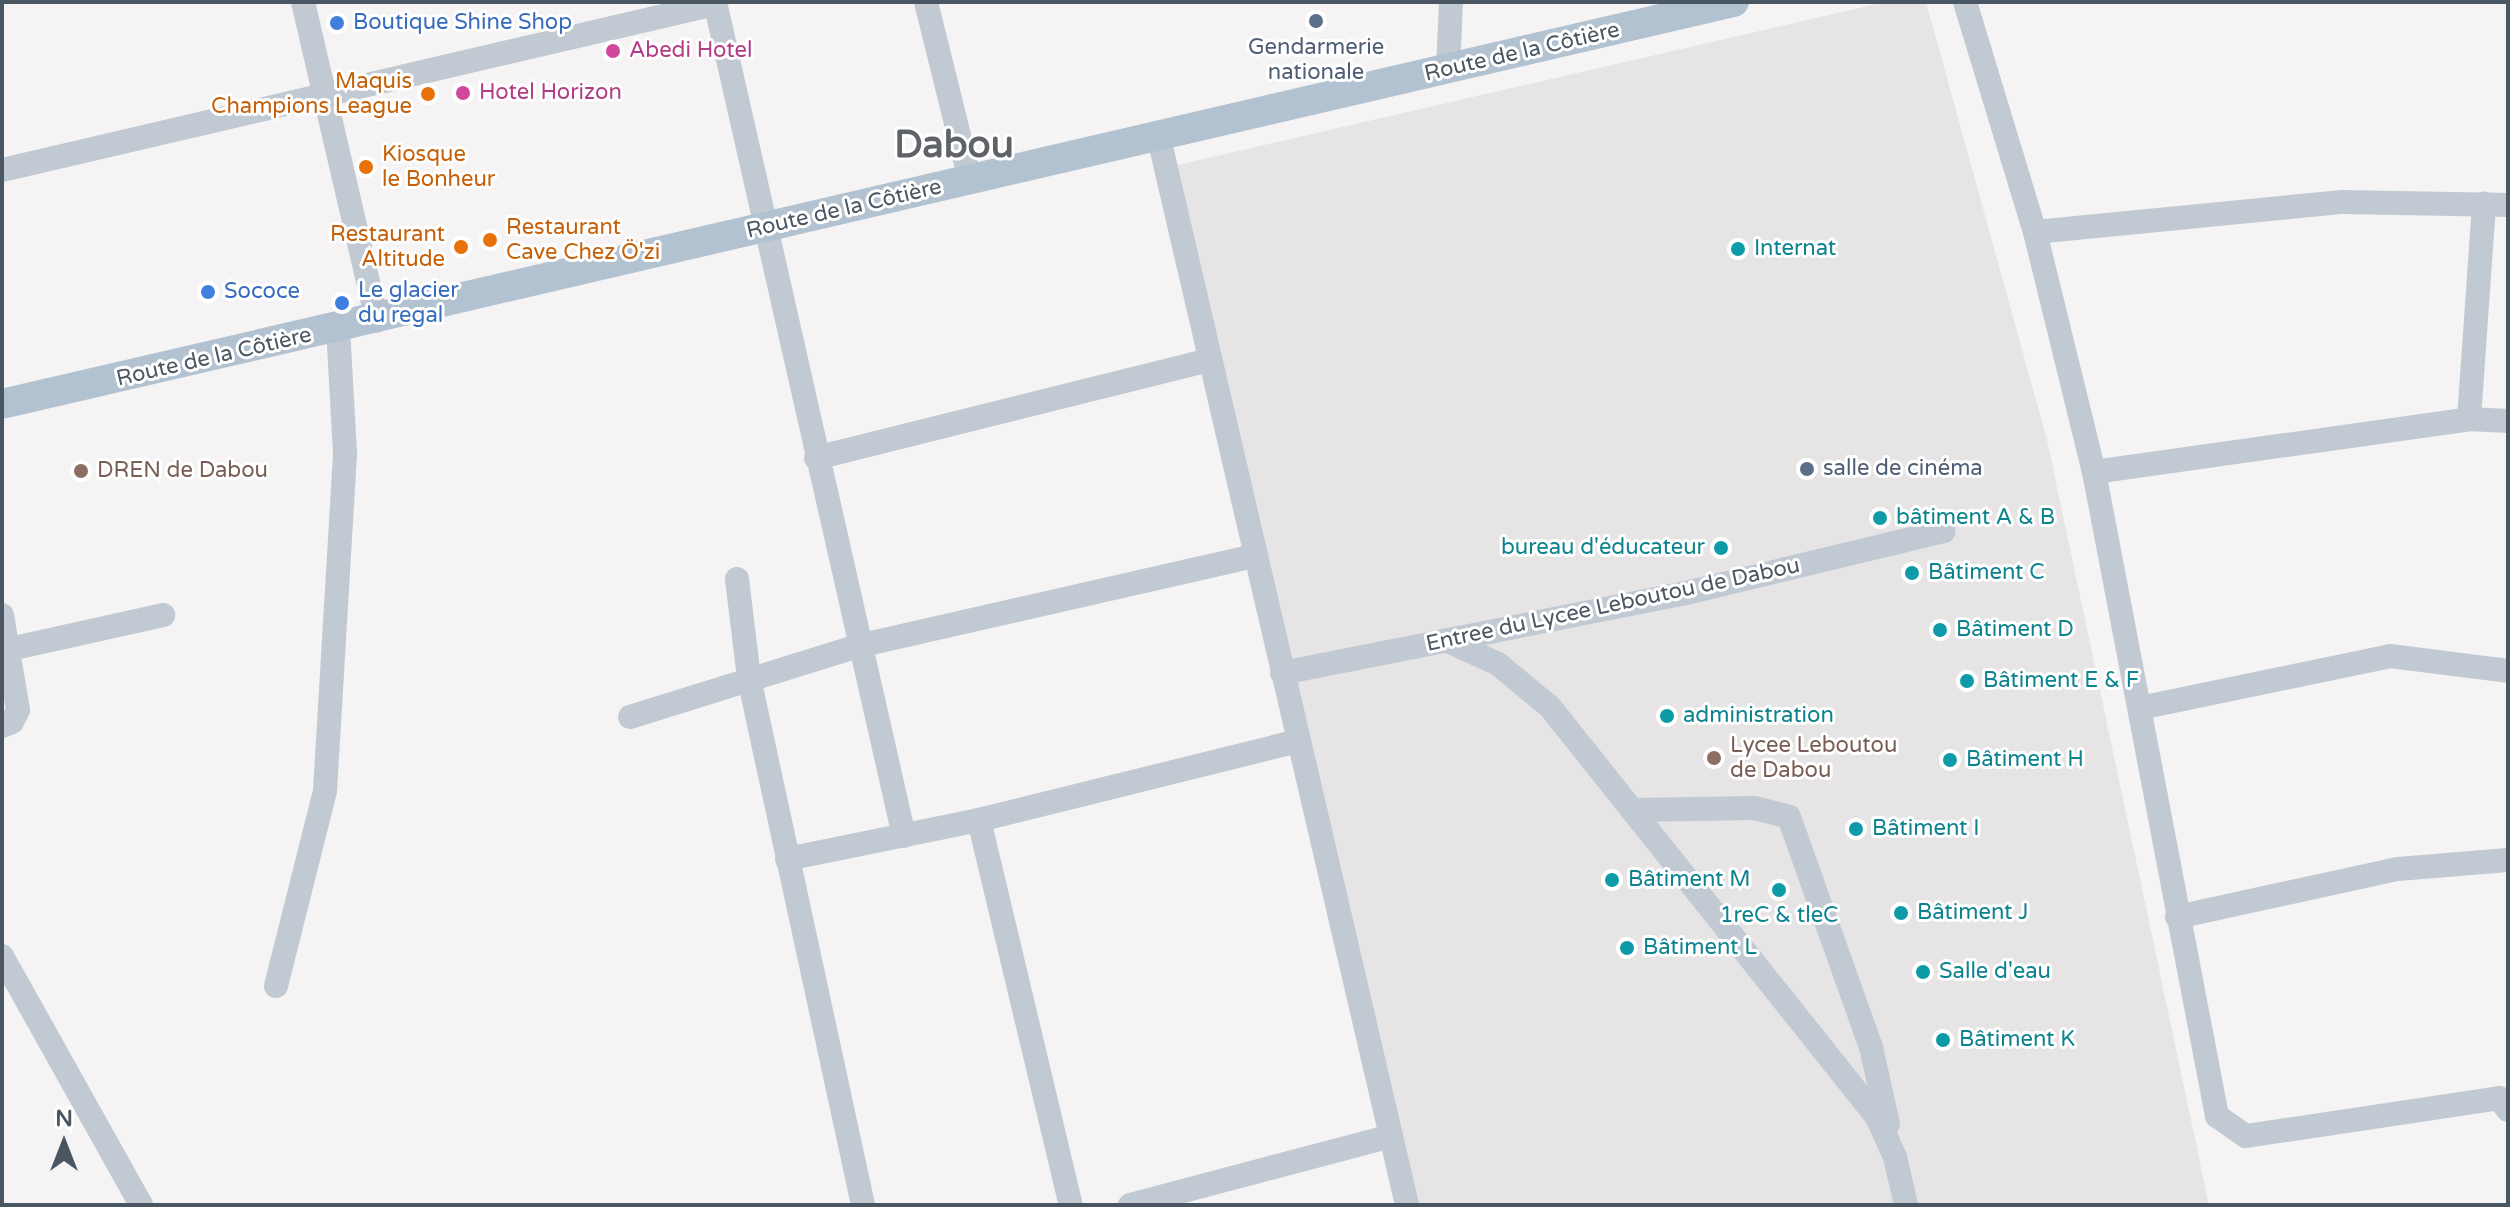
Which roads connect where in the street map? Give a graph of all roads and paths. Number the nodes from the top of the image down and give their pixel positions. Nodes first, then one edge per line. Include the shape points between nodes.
1 (303, 2) edge
2 (926, 2) edge
3 (1451, 2) edge
4 (1734, 2) edge
5 (1965, 2) edge
6 (715, 3) edge
7 (1684, 7) edge
8 (1448, 70) junction
9 (324, 94) junction
10 (1158, 134) junction
11 (2, 170) edge
12 (970, 180) junction
13 (2496, 205) edge
14 (766, 226) junction
15 (2035, 232) junction
16 (377, 321) junction
17 (338, 329) junction
18 (1210, 360) junction
19 (2, 404) edge
20 (2469, 419) junction
21 (2508, 421) edge
22 (816, 458) junction
23 (2094, 472) junction
24 (1944, 531) dead end
25 (1253, 556) junction
26 (737, 579) dead end
27 (2, 615) edge
28 (163, 615) dead end
29 (1446, 640) junction
30 (858, 646) junction
31 (10, 649) junction
32 (2508, 671) edge
33 (1282, 673) junction
34 (749, 678) junction
35 (2140, 708) junction
36 (630, 717) dead end
37 (2, 726) edge
38 (1298, 741) junction
39 (1632, 810) junction
40 (979, 820) junction
41 (904, 836) junction
42 (787, 859) junction
43 (2508, 860) edge
44 (2177, 917) junction
45 (2, 956) edge
46 (276, 986) dead end
47 (2505, 1102) edge
48 (1391, 1136) junction
49 (1895, 1157) junction
50 (141, 1205) edge
51 (863, 1205) edge
52 (1071, 1205) edge
53 (1130, 1205) edge
54 (1407, 1205) edge
55 (1906, 1205) edge

1 - 9 street
2 - 12 street
3 - 8 street
4 - 7 main road, Route de la Côtière
5 - 15 street
6 - 9 street
6 - 14 street
7 - 8 main road, Route de la Côtière
8 - 10 main road, Route de la Côtière
9 - 11 street
9 - 16 street
10 - 12 main road, Route de la Côtière
10 - 18 street
12 - 14 main road, Route de la Côtière
13 - 15 street via 2343,202
13 - 20 street
14 - 16 main road, Route de la Côtière
14 - 22 street
15 - 23 street
16 - 17 main road, Route de la Côtière
17 - 19 main road, Route de la Côtière
17 - 46 street via 345,453 325,791
18 - 22 street
18 - 25 street
20 - 21 street
20 - 23 street
22 - 30 street
23 - 35 street
24 - 29 street, Entree du Lycee Leboutou de Dabou via 1682,594
25 - 30 street
25 - 33 street
26 - 34 street
27 - 31 street
28 - 31 street
29 - 33 street, Entree du Lycee Leboutou de Dabou
29 - 39 street via 1498,664 1550,707
30 - 34 street
30 - 41 street
31 - 37 street via 18,710 12,722
32 - 35 street via 2390,656
33 - 38 street
34 - 36 street
34 - 42 street
35 - 44 street
38 - 40 street
38 - 48 street
39 - 49 street via 1854,1086 1877,1117
39 - 49 street via 1754,808 1789,817 1871,1047
40 - 41 street
40 - 52 street
41 - 42 street
42 - 51 street
43 - 44 street via 2398,869
44 - 47 street via 2217,1116 2232,1130 2246,1136
45 - 50 street
48 - 53 street
48 - 54 street
49 - 55 street

